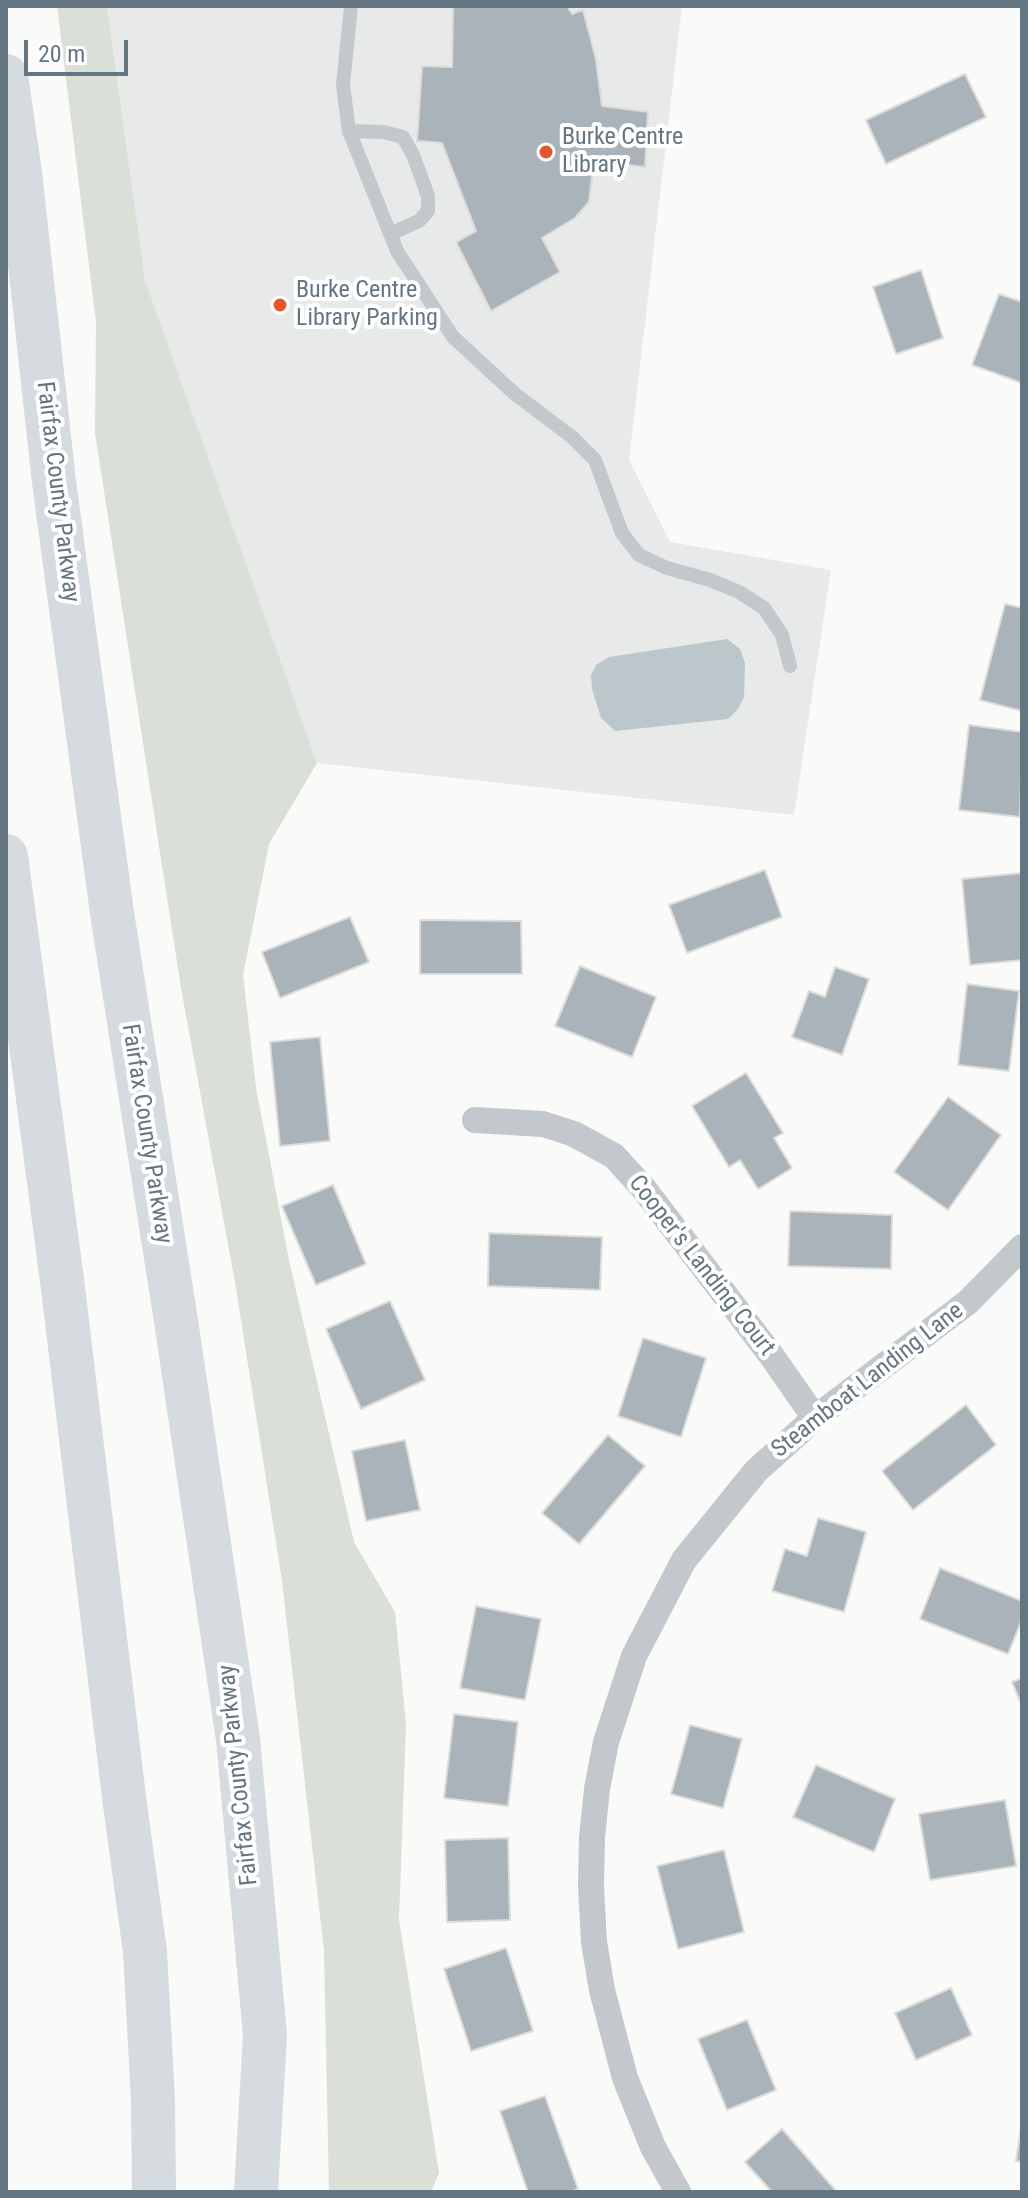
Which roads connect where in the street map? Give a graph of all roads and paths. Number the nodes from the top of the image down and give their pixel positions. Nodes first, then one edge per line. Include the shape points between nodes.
1 (351, 6) edge
2 (6, 76) edge
3 (349, 131) junction
4 (390, 234) junction
5 (790, 666) dead end
6 (6, 856) edge
7 (475, 1120) dead end
8 (1022, 1247) edge
9 (815, 1418) junction
10 (154, 2192) edge
11 (256, 2192) edge
12 (678, 2192) edge

1 - 3 lane via 343,85
2 - 11 highway, Fairfax County Parkway via 112,913 238,1739 265,2035
3 - 4 lane
3 - 4 lane via 403,137 413,155 428,211
4 - 5 lane via 453,337 595,460 622,533 639,555 739,592 764,608 782,635
6 - 10 highway via 145,1952
7 - 9 street, Cooper's Landing Court via 543,1124 614,1156
8 - 9 street, Steamboat Landing Lane via 968,1302
9 - 12 street, Steamboat Landing Lane via 756,1471 678,1571 634,1656 597,1789 591,1886 602,1990 631,2097

